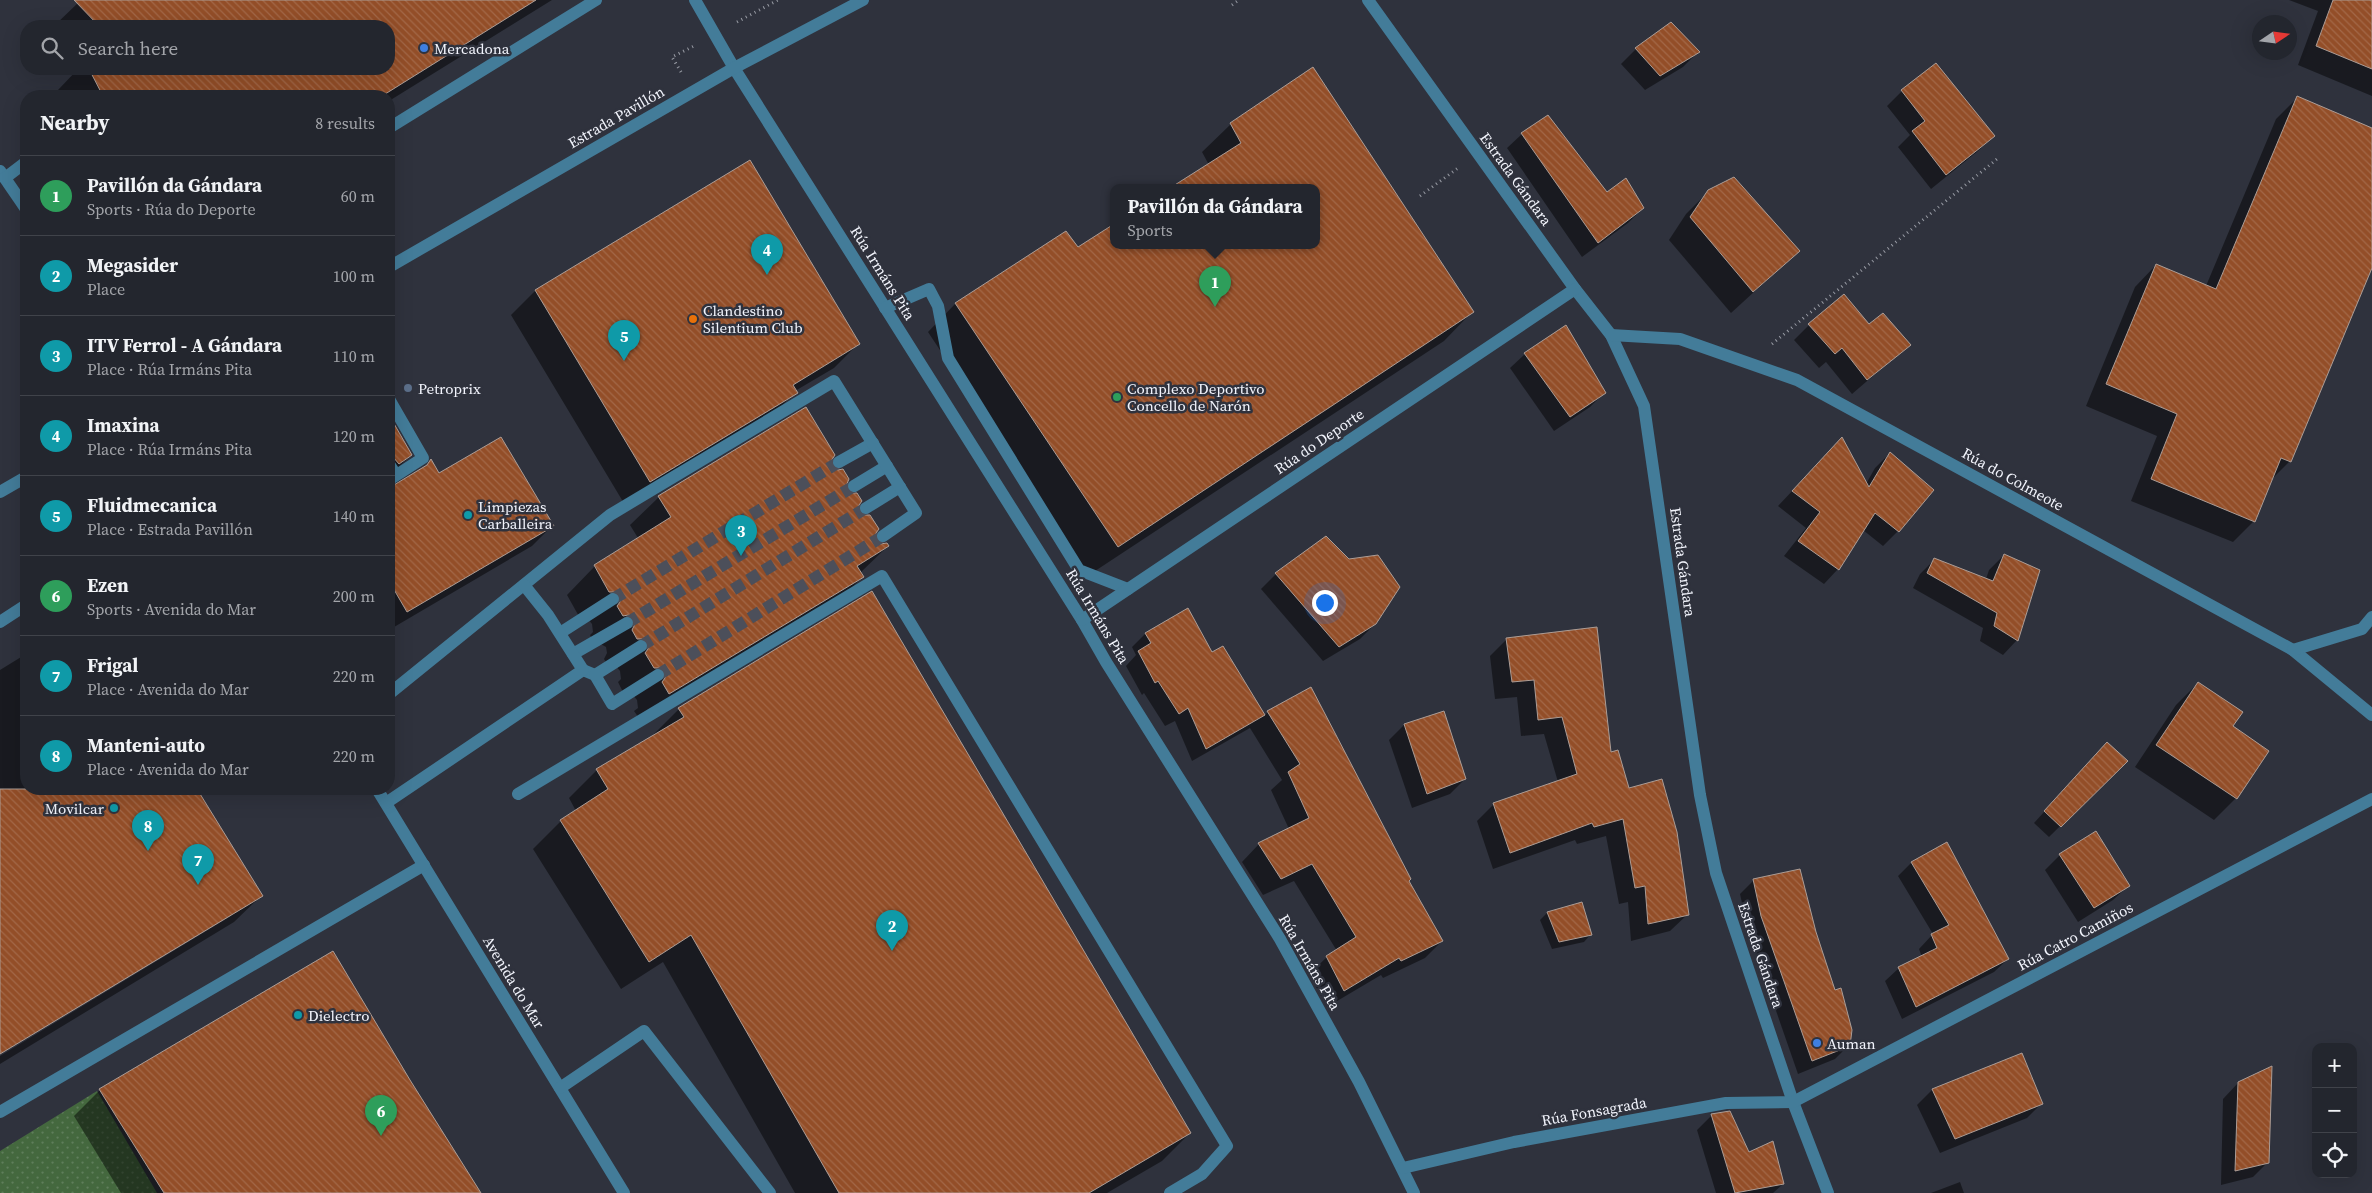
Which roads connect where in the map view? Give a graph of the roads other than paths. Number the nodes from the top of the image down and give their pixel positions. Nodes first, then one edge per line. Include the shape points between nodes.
1 (596, 0) edge
2 (695, 0) edge
3 (863, 0) edge
4 (1368, 0) edge
5 (734, 68) junction
6 (395, 124) edge
7 (20, 165) edge
8 (3, 175) edge
9 (20, 200) edge
10 (395, 264) edge
11 (1575, 289) junction
12 (885, 308) junction
13 (1611, 335) junction
14 (395, 409) edge
15 (873, 443) junction
16 (839, 462) tunnel mouth
17 (887, 466) junction
18 (395, 476) edge
19 (20, 480) edge
20 (854, 486) tunnel mouth
21 (900, 487) junction
22 (0, 492) edge
23 (866, 508) tunnel mouth
24 (883, 536) tunnel mouth
25 (524, 585) junction
26 (1128, 589) junction
27 (613, 599) tunnel mouth
28 (20, 609) edge
29 (2372, 617) edge
30 (1082, 620) junction
31 (0, 622) edge
32 (627, 623) tunnel mouth
33 (560, 633) junction
34 (641, 646) tunnel mouth
35 (2293, 650) junction
36 (573, 654) junction
37 (589, 673) junction
38 (658, 676) tunnel mouth
39 (395, 689) edge
40 (2372, 715) edge
41 (518, 794) dead end
42 (381, 795) edge
43 (2372, 799) edge
44 (386, 803) junction
45 (424, 865) junction
46 (560, 1088) junction
47 (1793, 1102) junction
48 (0, 1112) edge
49 (1403, 1168) junction
50 (624, 1193) edge
51 (770, 1193) edge
52 (1170, 1193) edge
53 (1414, 1193) edge
54 (1828, 1193) edge

1 - 6 street
2 - 5 street, Rúa Irmáns Pita
3 - 5 street, Estrada Pavillón
4 - 11 street, Estrada Gándara
5 - 10 street, Estrada Pavillón
5 - 12 street, Rúa Irmáns Pita
7 - 8 street
8 - 9 street
11 - 13 street, Estrada Gándara
11 - 26 street, Rúa do Deporte
12 - 26 street via 929,289 938,306 948,358 1079,570
12 - 30 street, Rúa Irmáns Pita
13 - 35 street, Rúa do Colmeote via 1680,338 1797,380
13 - 47 street, Estrada Gándara via 1644,406 1700,795 1716,874
14 - 18 street via 423,458
15 - 16 street
15 - 17 street
15 - 25 street via 834,381 610,514
17 - 20 street
17 - 21 street
19 - 22 street
21 - 23 street
21 - 24 street via 916,513
25 - 33 street
25 - 39 street
26 - 30 street, Rúa do Deporte
27 - 33 street
28 - 31 street
29 - 35 street via 2362,629
30 - 49 street, Rúa Irmáns Pita via 1280,939
32 - 36 street
33 - 36 street
34 - 37 street
35 - 40 street, Rúa do Colmeote
36 - 37 street
37 - 38 street via 612,704
37 - 44 street
41 - 52 street via 882,576 1227,1146 1202,1174
42 - 44 street, Avenida do Mar
43 - 47 street, Rúa Catro Camiños
44 - 45 street, Avenida do Mar
45 - 46 street, Avenida do Mar
45 - 48 street
46 - 50 street, Avenida do Mar
46 - 51 street via 644,1031
47 - 49 street, Rúa Fonsagrada via 1726,1103 1514,1142
47 - 54 street, Estrada Gándara
49 - 53 street, Rúa Irmáns Pita

